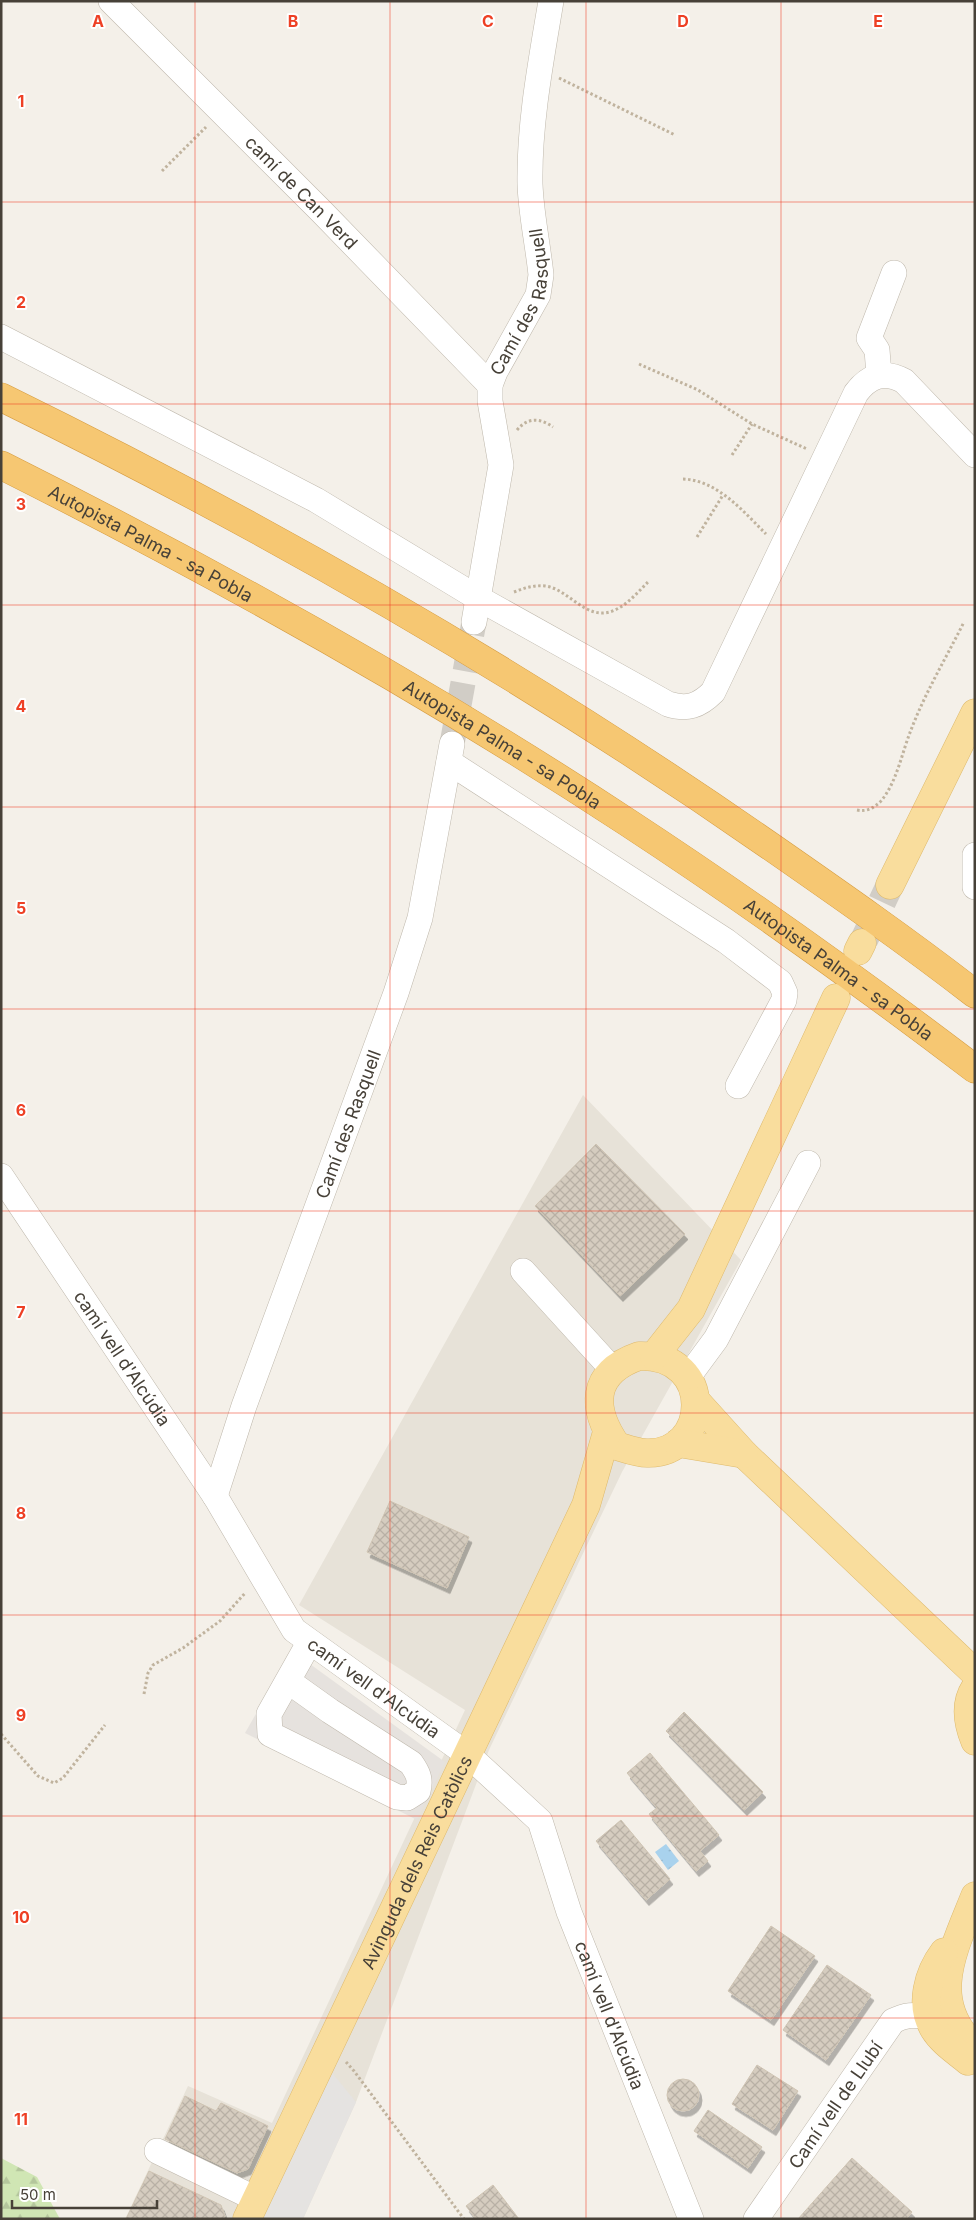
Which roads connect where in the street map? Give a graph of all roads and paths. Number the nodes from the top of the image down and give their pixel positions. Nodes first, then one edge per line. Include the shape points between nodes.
1 (111, 1) edge
2 (551, 1) edge
3 (540, 72) junction
4 (222, 114) junction
5 (675, 135) dead end
6 (162, 170) dead end
7 (894, 273) dead end
8 (1, 337) edge
9 (639, 364) dead end
10 (879, 376) junction
11 (490, 385) junction
12 (1, 397) edge
13 (752, 424) junction
14 (553, 427) dead end
15 (499, 447) junction
16 (732, 455) dead end
17 (975, 455) edge
18 (825, 458) junction
19 (1, 465) edge
20 (683, 478) dead end
21 (723, 495) junction
22 (697, 537) dead end
23 (781, 551) junction
24 (648, 582) dead end
25 (480, 608) junction
26 (964, 622) dead end
27 (975, 713) edge
28 (857, 810) dead end
29 (975, 854) edge
30 (890, 885) tunnel mouth
31 (975, 887) edge
32 (975, 994) edge
33 (836, 998) dead end
34 (975, 1069) edge
35 (738, 1086) dead end
36 (808, 1163) dead end
37 (1, 1176) edge
38 (523, 1271) dead end
39 (691, 1308) junction
40 (654, 1356) junction
41 (613, 1370) junction
42 (688, 1381) junction
43 (607, 1432) junction
44 (678, 1443) junction
45 (633, 1451) junction
46 (744, 1454) junction
47 (215, 1496) junction
48 (589, 1496) junction
49 (262, 1576) junction
50 (309, 1643) junction
51 (975, 1673) edge
52 (288, 1681) junction
53 (975, 1688) edge
54 (144, 1694) dead end
55 (105, 1725) dead end
56 (1, 1734) edge
57 (975, 1741) edge
58 (468, 1755) junction
59 (975, 1896) edge
60 (958, 1936) junction
61 (928, 2017) junction
62 (329, 2046) junction
63 (975, 2047) edge
64 (975, 2066) edge
65 (158, 2151) dead end
66 (251, 2209) edge
67 (464, 2219) edge
68 (691, 2219) edge
69 (756, 2219) edge

1 - 4 street, camí de Can Verd
2 - 3 street, Camí des Rasquell
3 - 5 path via 562,79
3 - 11 street, Camí des Rasquell via 530,156 530,185 542,275 538,295
4 - 6 path
4 - 11 street, camí de Can Verd
7 - 10 street via 869,338 877,350
8 - 25 street via 316,500
9 - 13 path via 698,390
10 - 17 street via 896,376 904,381
10 - 18 street via 870,378 856,393
11 - 15 street, Camí des Rasquell
12 - 32 highway via 278,541 481,658 704,800 843,896
13 - 16 path
13 - 18 path
14 - 15 path via 540,420 527,421
15 - 25 street, Camí des Rasquell via 499,484
18 - 23 street
19 - 34 highway, Autopista Palma - sa Pobla via 272,608 527,759 708,877
20 - 21 path via 709,484
21 - 22 path
21 - 23 path
23 - 25 street via 713,692 704,701 688,708 668,704
24 - 25 path via 621,607 609,612 587,609 546,586 527,588
26 - 28 path via 911,728 882,800 872,809
27 - 30 main road
29 - 31 street
33 - 39 main road
35 - 47 street, Camí des Rasquell via 784,1000 780,982 726,941 451,753 420,918 396,994 244,1406
36 - 42 street via 716,1340
37 - 47 street, camí vell d'Alcúdia
38 - 41 street
39 - 40 main road
39 - 42 main road
40 - 41 main road via 639,1356
40 - 42 main road
41 - 43 main road via 603,1384 599,1400 600,1417
42 - 44 main road via 695,1416 689,1431
42 - 46 main road
43 - 45 main road via 617,1446
43 - 48 main road
44 - 45 main road via 649,1453
44 - 46 main road
45 - 48 main road
46 - 51 main road
47 - 49 street, camí vell d'Alcúdia
48 - 58 main road, Avinguda dels Reis Catòlics
49 - 50 street, camí vell d'Alcúdia via 294,1630
49 - 54 path via 220,1620 183,1648 153,1665
50 - 52 street
50 - 58 street, camí vell d'Alcúdia
52 - 52 street via 269,1714 270,1734 397,1798 407,1798 418,1791 418,1773 411,1763
53 - 57 main road via 968,1710 969,1727
55 - 56 path via 63,1778 54,1783 38,1776
58 - 62 main road, Avinguda dels Reis Catòlics
58 - 68 street, camí vell d'Alcúdia via 540,1821 569,1912
59 - 60 main road
60 - 61 main road via 932,1972 927,1988
60 - 63 main road via 947,1984 947,2002 956,2027
61 - 64 main road via 944,2041
61 - 69 street, Camí vell de Llubí via 903,2016 893,2021
62 - 66 main road, Avinguda dels Reis Catòlics
62 - 67 path via 354,2071
65 - 66 street

